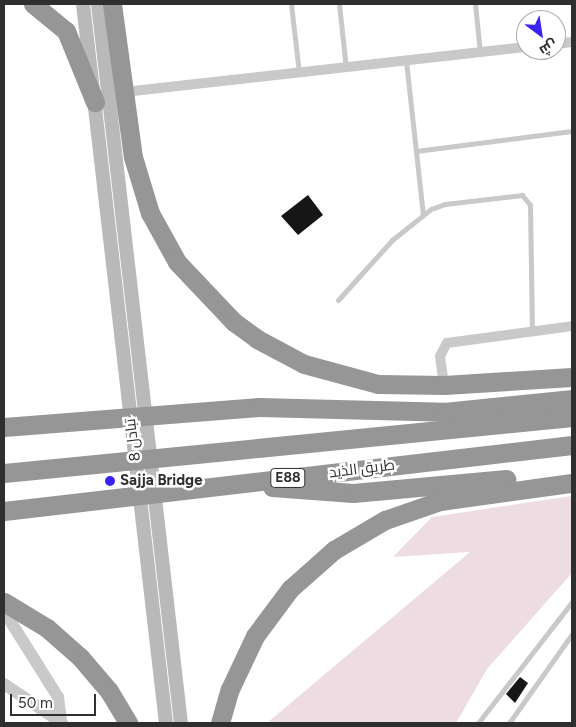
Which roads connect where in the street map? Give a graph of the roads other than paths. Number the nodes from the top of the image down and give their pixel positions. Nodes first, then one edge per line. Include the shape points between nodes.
1 (33, 4) edge
2 (83, 4) edge
3 (98, 4) edge
4 (112, 4) edge
5 (291, 4) edge
6 (339, 4) edge
7 (475, 4) edge
8 (516, 48) edge
9 (480, 53) junction
10 (406, 61) junction
11 (346, 68) junction
12 (299, 73) junction
13 (124, 92) junction
14 (95, 102) junction
15 (572, 131) edge
16 (416, 151) junction
17 (423, 214) junction
18 (338, 300) dead end
19 (572, 326) edge
20 (532, 332) junction
21 (572, 377) edge
22 (444, 385) junction
23 (572, 399) edge
24 (572, 417) edge
25 (8, 428) edge
26 (572, 445) edge
27 (4, 473) edge
28 (572, 473) edge
29 (572, 482) edge
30 (241, 483) junction
31 (4, 511) edge
32 (4, 602) edge
33 (572, 602) edge
34 (4, 611) edge
35 (572, 634) edge
36 (4, 684) edge
37 (59, 723) edge
38 (128, 723) edge
39 (166, 723) edge
40 (181, 723) edge
41 (220, 723) edge
42 (478, 723) edge
43 (509, 723) edge

1 - 14 highway via 66,31
2 - 14 main road
3 - 40 main road, تبادل 8
4 - 13 highway
5 - 12 lane
6 - 11 lane
7 - 9 lane
8 - 9 street
9 - 10 street
10 - 11 street
10 - 16 lane
11 - 12 street
12 - 13 street
13 - 22 highway via 133,157 150,212 177,262 213,303 257,339 328,373 378,384
14 - 39 main road
15 - 16 lane
16 - 17 lane
17 - 18 lane via 392,240
17 - 20 lane via 445,204 519,195 528,199
19 - 20 street
20 - 22 street via 447,343 440,356
21 - 22 highway
23 - 25 highway via 444,412 259,407
24 - 27 highway, طريق الذيد / E88
26 - 30 highway, طريق الذيد / E88
28 - 30 highway via 352,493
29 - 41 highway via 440,501 385,520 334,550 290,589 255,636 230,689
30 - 31 highway, طريق الذيد / E88
32 - 38 highway via 47,628 80,657 109,691
33 - 42 lane
34 - 37 street via 58,697
35 - 43 lane
36 - 37 street

